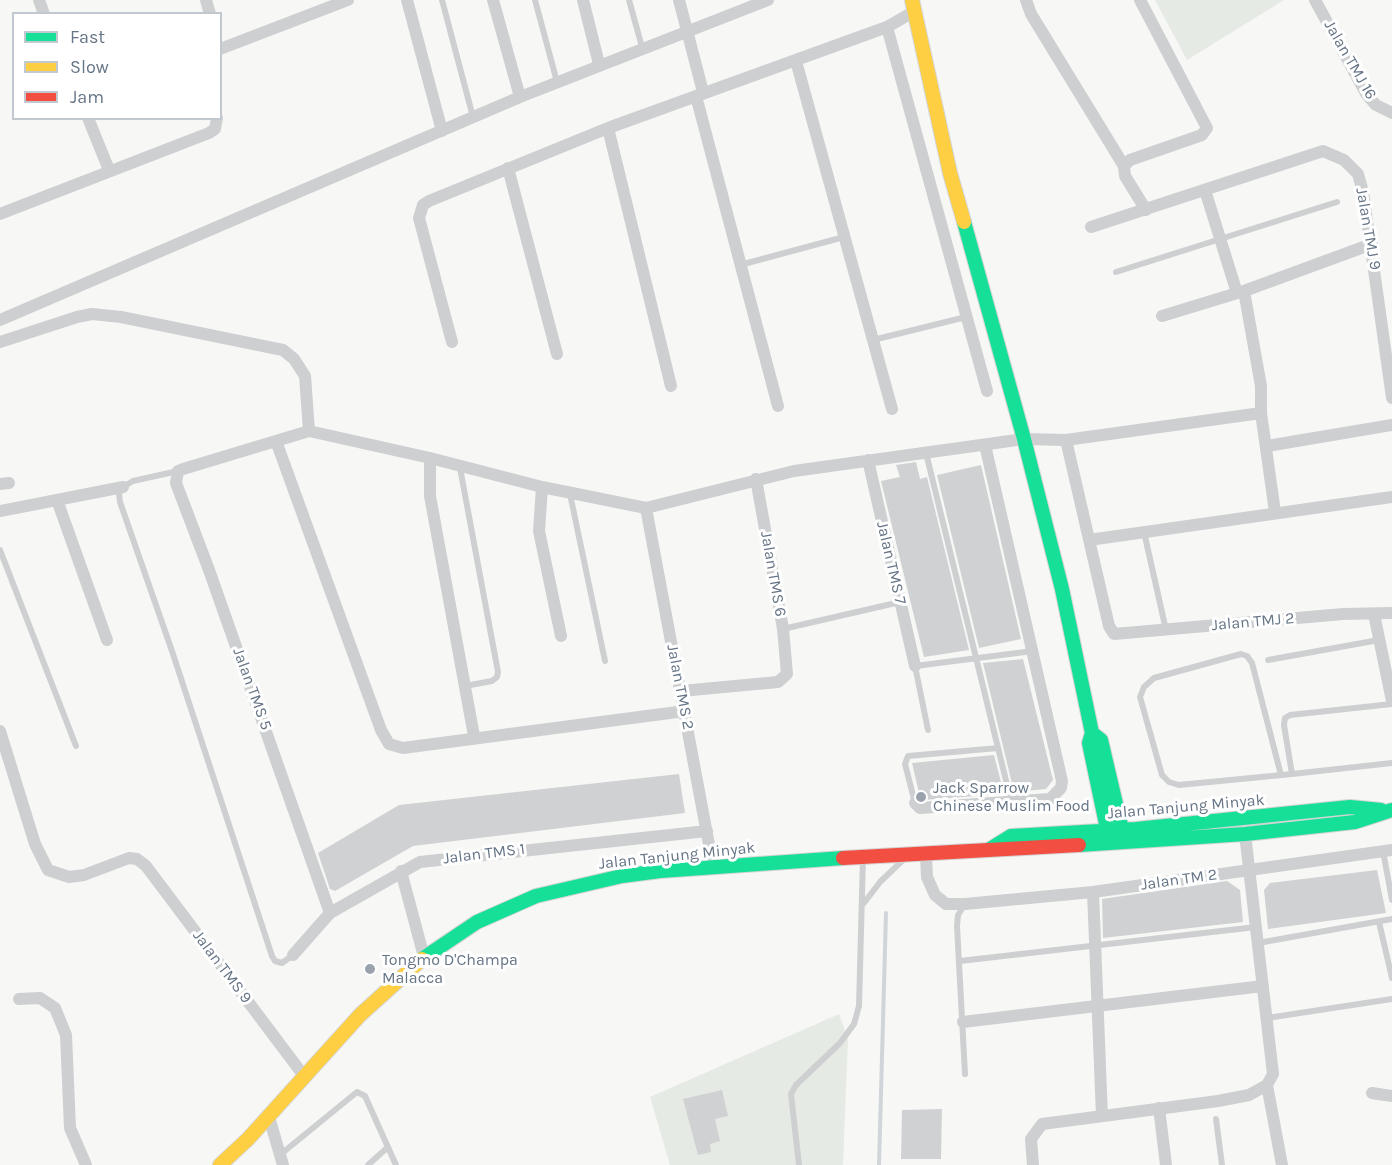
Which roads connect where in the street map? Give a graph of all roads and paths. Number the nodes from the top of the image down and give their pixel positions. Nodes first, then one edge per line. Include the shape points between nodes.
1 (313, 0) edge
2 (348, 0) edge
3 (407, 0) edge
4 (442, 0) edge
5 (493, 0) edge
6 (535, 0) edge
7 (584, 0) edge
8 (629, 0) edge
9 (680, 0) edge
10 (768, 0) edge
11 (1026, 0) edge
12 (1140, 0) edge
13 (1315, 0) edge
14 (913, 5) edge
15 (316, 14) junction
16 (887, 27) junction
17 (688, 34) junction
18 (642, 47) junction
19 (222, 48) edge
20 (796, 61) junction
21 (599, 64) junction
22 (557, 82) junction
23 (700, 94) junction
24 (520, 97) junction
25 (1392, 113) edge
26 (473, 117) junction
27 (89, 120) edge
28 (217, 120) edge
29 (608, 128) junction
30 (442, 131) junction
31 (1124, 166) junction
32 (508, 168) junction
33 (109, 170) junction
34 (1205, 190) junction
35 (1337, 202) dead end
36 (1146, 210) junction
37 (0, 214) edge
38 (1091, 227) dead end
39 (844, 237) junction
40 (1220, 240) junction
41 (1372, 244) junction
42 (740, 265) junction
43 (1116, 272) dead end
44 (1240, 292) junction
45 (1387, 315) edge
46 (966, 316) junction
47 (1162, 316) dead end
48 (0, 320) edge
49 (873, 340) junction
50 (0, 342) edge
51 (452, 342) dead end
52 (557, 354) dead end
53 (671, 386) dead end
54 (987, 391) dead end
55 (1392, 398) edge
56 (778, 406) dead end
57 (892, 409) dead end
58 (1262, 413) junction
59 (1392, 425) edge
60 (309, 431) junction
61 (1024, 439) junction
62 (1066, 440) junction
63 (276, 441) junction
64 (985, 445) junction
65 (1267, 446) junction
66 (926, 453) junction
67 (430, 458) junction
68 (868, 460) junction
69 (460, 468) junction
70 (180, 470) junction
71 (756, 479) junction
72 (123, 487) junction
73 (542, 487) junction
74 (570, 493) junction
75 (1392, 497) edge
76 (57, 500) junction
77 (646, 508) junction
78 (0, 511) edge
79 (1275, 512) junction
80 (1144, 532) junction
81 (1089, 540) junction
82 (0, 550) edge
83 (900, 602) junction
84 (1392, 613) edge
85 (1374, 614) junction
86 (783, 629) junction
87 (1166, 630) junction
88 (561, 636) dead end
89 (107, 640) dead end
90 (1379, 640) junction
91 (1033, 651) junction
92 (976, 659) junction
93 (1268, 660) dead end
94 (605, 661) dead end
95 (915, 666) junction
96 (465, 686) junction
97 (681, 691) junction
98 (1392, 702) edge
99 (685, 711) junction
100 (928, 730) dead end
101 (0, 731) edge
102 (474, 736) junction
103 (76, 746) dead end
104 (998, 748) junction
105 (1392, 763) edge
106 (1292, 774) junction
107 (1281, 775) junction
108 (1011, 801) junction
109 (1110, 802) junction
110 (915, 803) joint
111 (1390, 810) edge
112 (1157, 826) junction
113 (707, 831) junction
114 (1051, 834) junction
115 (1245, 834) junction
116 (1117, 836) junction
117 (990, 849) junction
118 (1388, 850) edge
119 (909, 855) junction
120 (926, 855) junction
121 (863, 857) junction
122 (714, 866) junction
123 (401, 871) junction
124 (1249, 871) junction
125 (1092, 892) junction
126 (1392, 900) edge
127 (864, 904) junction
128 (965, 904) junction
129 (330, 913) junction
130 (1392, 919) edge
131 (1379, 922) junction
132 (1256, 927) junction
133 (1258, 943) junction
134 (1095, 945) junction
135 (294, 955) joint
136 (424, 957) junction
137 (960, 961) junction
138 (1392, 978) edge
139 (1263, 986) junction
140 (19, 999) dead end
141 (1392, 999) edge
142 (1099, 1005) junction
143 (1267, 1018) junction
144 (963, 1022) junction
145 (965, 1074) dead end
146 (304, 1076) junction
147 (1267, 1085) junction
148 (1372, 1093) dead end
149 (1392, 1096) edge
150 (1159, 1108) junction
151 (1102, 1116) junction
152 (269, 1117) junction
153 (1216, 1119) dead end
154 (388, 1147) junction
155 (282, 1160) edge
156 (86, 1165) edge
157 (220, 1165) edge
158 (369, 1165) edge
159 (396, 1165) edge
160 (799, 1165) edge
161 (1033, 1165) edge
162 (1166, 1165) edge
163 (1222, 1165) edge
164 (1282, 1165) edge

1 - 15 street
2 - 15 street
3 - 30 street
4 - 26 lane
5 - 24 street
6 - 22 lane
7 - 21 street
8 - 18 lane
9 - 17 street
10 - 17 street
11 - 31 street via 1030,14
12 - 31 street via 1208,128 1202,135 1130,160
13 - 25 street, Jalan TMJ 16 via 1367,95
14 - 16 street
14 - 61 main road via 950,173
15 - 19 street
16 - 20 street
16 - 46 street
17 - 18 street
17 - 23 street
18 - 21 street
20 - 23 street
20 - 39 street
21 - 22 street
22 - 24 street
23 - 29 street
23 - 42 street
24 - 26 street
26 - 30 street
27 - 33 street
28 - 33 street via 215,129 209,133
29 - 32 street
29 - 53 street
30 - 48 street
31 - 36 street via 1125,176
32 - 51 street via 429,201 421,210 419,218
32 - 52 street
33 - 37 street
34 - 36 street
34 - 40 street
34 - 41 street, Jalan TMJ 9 via 1323,151 1344,160 1358,174
35 - 40 lane
36 - 38 street
39 - 42 lane
39 - 49 street
40 - 43 lane
40 - 44 street
41 - 44 street
41 - 45 street, Jalan TMJ 9
42 - 56 street
44 - 47 street
44 - 58 street via 1261,386
45 - 55 street, Jalan TMJ 9
46 - 49 lane
46 - 54 street
49 - 57 street
50 - 60 street via 92,314 283,350 305,376
58 - 62 street
58 - 65 street
59 - 65 street
60 - 63 street
60 - 67 street
61 - 62 street
61 - 64 street
61 - 109 main road via 1062,589 1092,733 1101,740
62 - 81 street
63 - 70 street
63 - 102 street via 389,744 403,748
64 - 66 street
64 - 91 street
65 - 79 street
66 - 68 street
66 - 92 lane
67 - 69 street
67 - 96 street via 430,496
68 - 71 street
68 - 83 street, Jalan TMS 7
69 - 73 street
69 - 96 lane via 498,672 492,681
70 - 72 lane
70 - 129 street, Jalan TMS 5 via 176,483
71 - 77 street
71 - 86 street, Jalan TMS 6
72 - 76 street
72 - 135 lane via 120,502 258,919 275,961 282,963
73 - 74 street
73 - 88 street via 539,531
74 - 77 street
74 - 94 lane
75 - 79 street
76 - 78 street
76 - 89 street
77 - 97 street, Jalan TMS 2
79 - 80 street
80 - 81 street
80 - 87 lane
81 - 87 street, Jalan TMJ 2 via 1114,634
82 - 103 lane
83 - 86 lane
83 - 95 street, Jalan TMS 7
84 - 85 street, Jalan TMJ 2
85 - 87 street, Jalan TMJ 2
85 - 90 street
86 - 97 street, Jalan TMS 6 via 787,674 778,682
90 - 93 lane
90 - 98 street
91 - 92 lane
91 - 108 street via 1062,781 1057,794 1050,799
92 - 95 lane
92 - 104 lane
95 - 100 lane
96 - 102 street
97 - 99 street, Jalan TMS 2
98 - 106 lane via 1285,718
99 - 102 street
99 - 113 street, Jalan TMS 2
101 - 146 street, Jalan TMS 9 via 35,844 48,870 69,877 84,875 129,858 146,866
104 - 108 lane
104 - 110 lane via 908,756 905,764
105 - 106 lane
106 - 107 lane
107 - 107 lane via 1179,785 1169,782 1162,775 1140,698 1144,687 1154,678 1241,654 1247,656
108 - 110 street via 920,808
109 - 112 main road via 1132,819
109 - 114 main road via 1097,825 1063,828
109 - 116 main road
111 - 112 main road, Jalan Tanjung Minyak via 1350,807
111 - 115 main road, Jalan Tanjung Minyak via 1355,822
112 - 116 main road, Jalan Tanjung Minyak
113 - 122 street, Jalan TMS 2
113 - 123 street, Jalan TMS 1 via 420,862
114 - 116 main road, Jalan Tanjung Minyak
114 - 117 main road, Jalan Tanjung Minyak via 1011,836
115 - 116 main road, Jalan Tanjung Minyak
115 - 124 street
116 - 117 main road, Jalan Tanjung Minyak
117 - 120 main road, Jalan Tanjung Minyak
118 - 124 street, Jalan TM 2
118 - 126 lane
119 - 120 main road, Jalan Tanjung Minyak
119 - 121 main road, Jalan Tanjung Minyak
119 - 127 lane via 880,882
120 - 128 street, Jalan TM 2 via 927,877 935,895 946,904
121 - 122 main road, Jalan Tanjung Minyak
121 - 127 lane
122 - 136 main road, Jalan Tanjung Minyak via 622,876 536,896 477,922
123 - 129 street, Jalan TMS 1
123 - 136 street
124 - 125 street, Jalan TM 2
124 - 132 street
125 - 128 street, Jalan TM 2
125 - 134 street
127 - 160 lane via 859,1006 854,1024 791,1094
128 - 137 lane via 958,915
129 - 135 street, Jalan TMS 1
130 - 131 lane
131 - 133 lane
131 - 138 lane
132 - 133 street
132 - 134 lane
133 - 139 street
134 - 137 lane
134 - 142 street
136 - 146 main road, Jalan Tanjung Minyak via 378,997
137 - 144 lane
139 - 142 street
139 - 143 street
140 - 156 street via 40,998 55,1008 66,1035 70,1128
141 - 143 lane
142 - 144 street
142 - 151 street
143 - 147 street via 1273,1074
144 - 145 lane
146 - 152 main road, Jalan Tanjung Minyak
147 - 150 street via 1249,1095
147 - 164 street
148 - 149 street
150 - 151 street
150 - 162 street
151 - 161 street via 1042,1124 1031,1139
152 - 155 street
152 - 157 main road, Jalan Tanjung Minyak
153 - 163 lane
154 - 155 lane via 365,1096 357,1092
154 - 158 lane
154 - 159 lane

